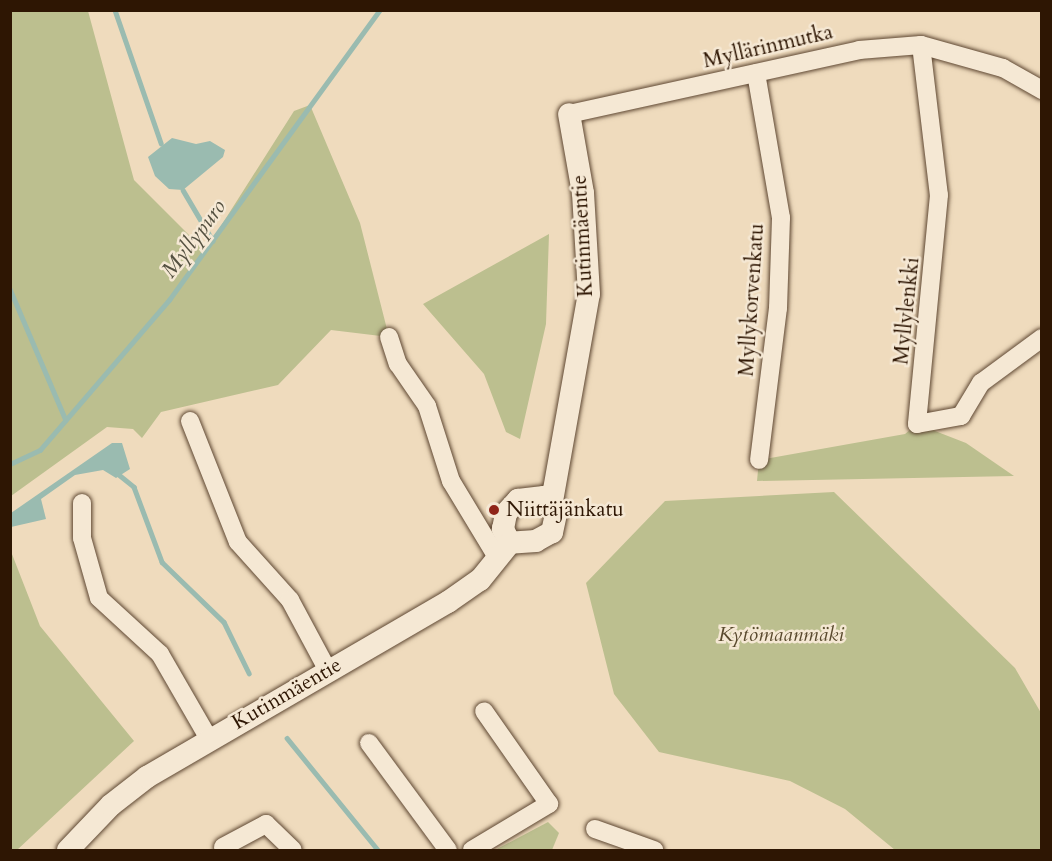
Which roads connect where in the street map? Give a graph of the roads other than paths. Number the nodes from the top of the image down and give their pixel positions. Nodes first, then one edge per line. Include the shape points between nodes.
1 (921, 45) junction
2 (756, 73) junction
3 (1041, 90) edge
4 (569, 114) joint
5 (389, 337) dead end
6 (1041, 338) edge
7 (190, 421) dead end
8 (759, 460) dead end
9 (552, 501) junction
10 (82, 503) dead end
11 (504, 551) junction
12 (328, 671) junction
13 (484, 711) dead end
14 (209, 739) junction
15 (369, 743) dead end
16 (595, 829) dead end
17 (223, 847) dead end
18 (68, 850) edge
19 (293, 850) edge
20 (448, 850) edge
21 (472, 850) edge
22 (654, 850) edge

1 - 2 street, Myllärinmutka via 859,50
1 - 3 street, Myllärinmutka via 1003,68
1 - 6 street, Myllylenkki via 939,195 917,424 961,416 981,383
2 - 4 street, Myllärinmutka
2 - 8 street, Myllykorvenkatu via 781,218 778,308
4 - 9 street, Kutinmäentie via 583,192 589,294
5 - 11 street via 398,364 426,405 451,481
7 - 12 street via 238,542 290,600
9 - 11 street, Kutinmäentie via 557,509 552,532
9 - 11 street via 525,498 512,506 503,529
10 - 14 street via 82,538 99,598 160,654
11 - 12 street, Kutinmäentie via 480,580 448,602
12 - 14 street, Kutinmäentie
13 - 21 street via 549,804
14 - 18 street, Kutinmäentie via 127,792
15 - 20 street
16 - 22 street
17 - 19 street via 266,824

